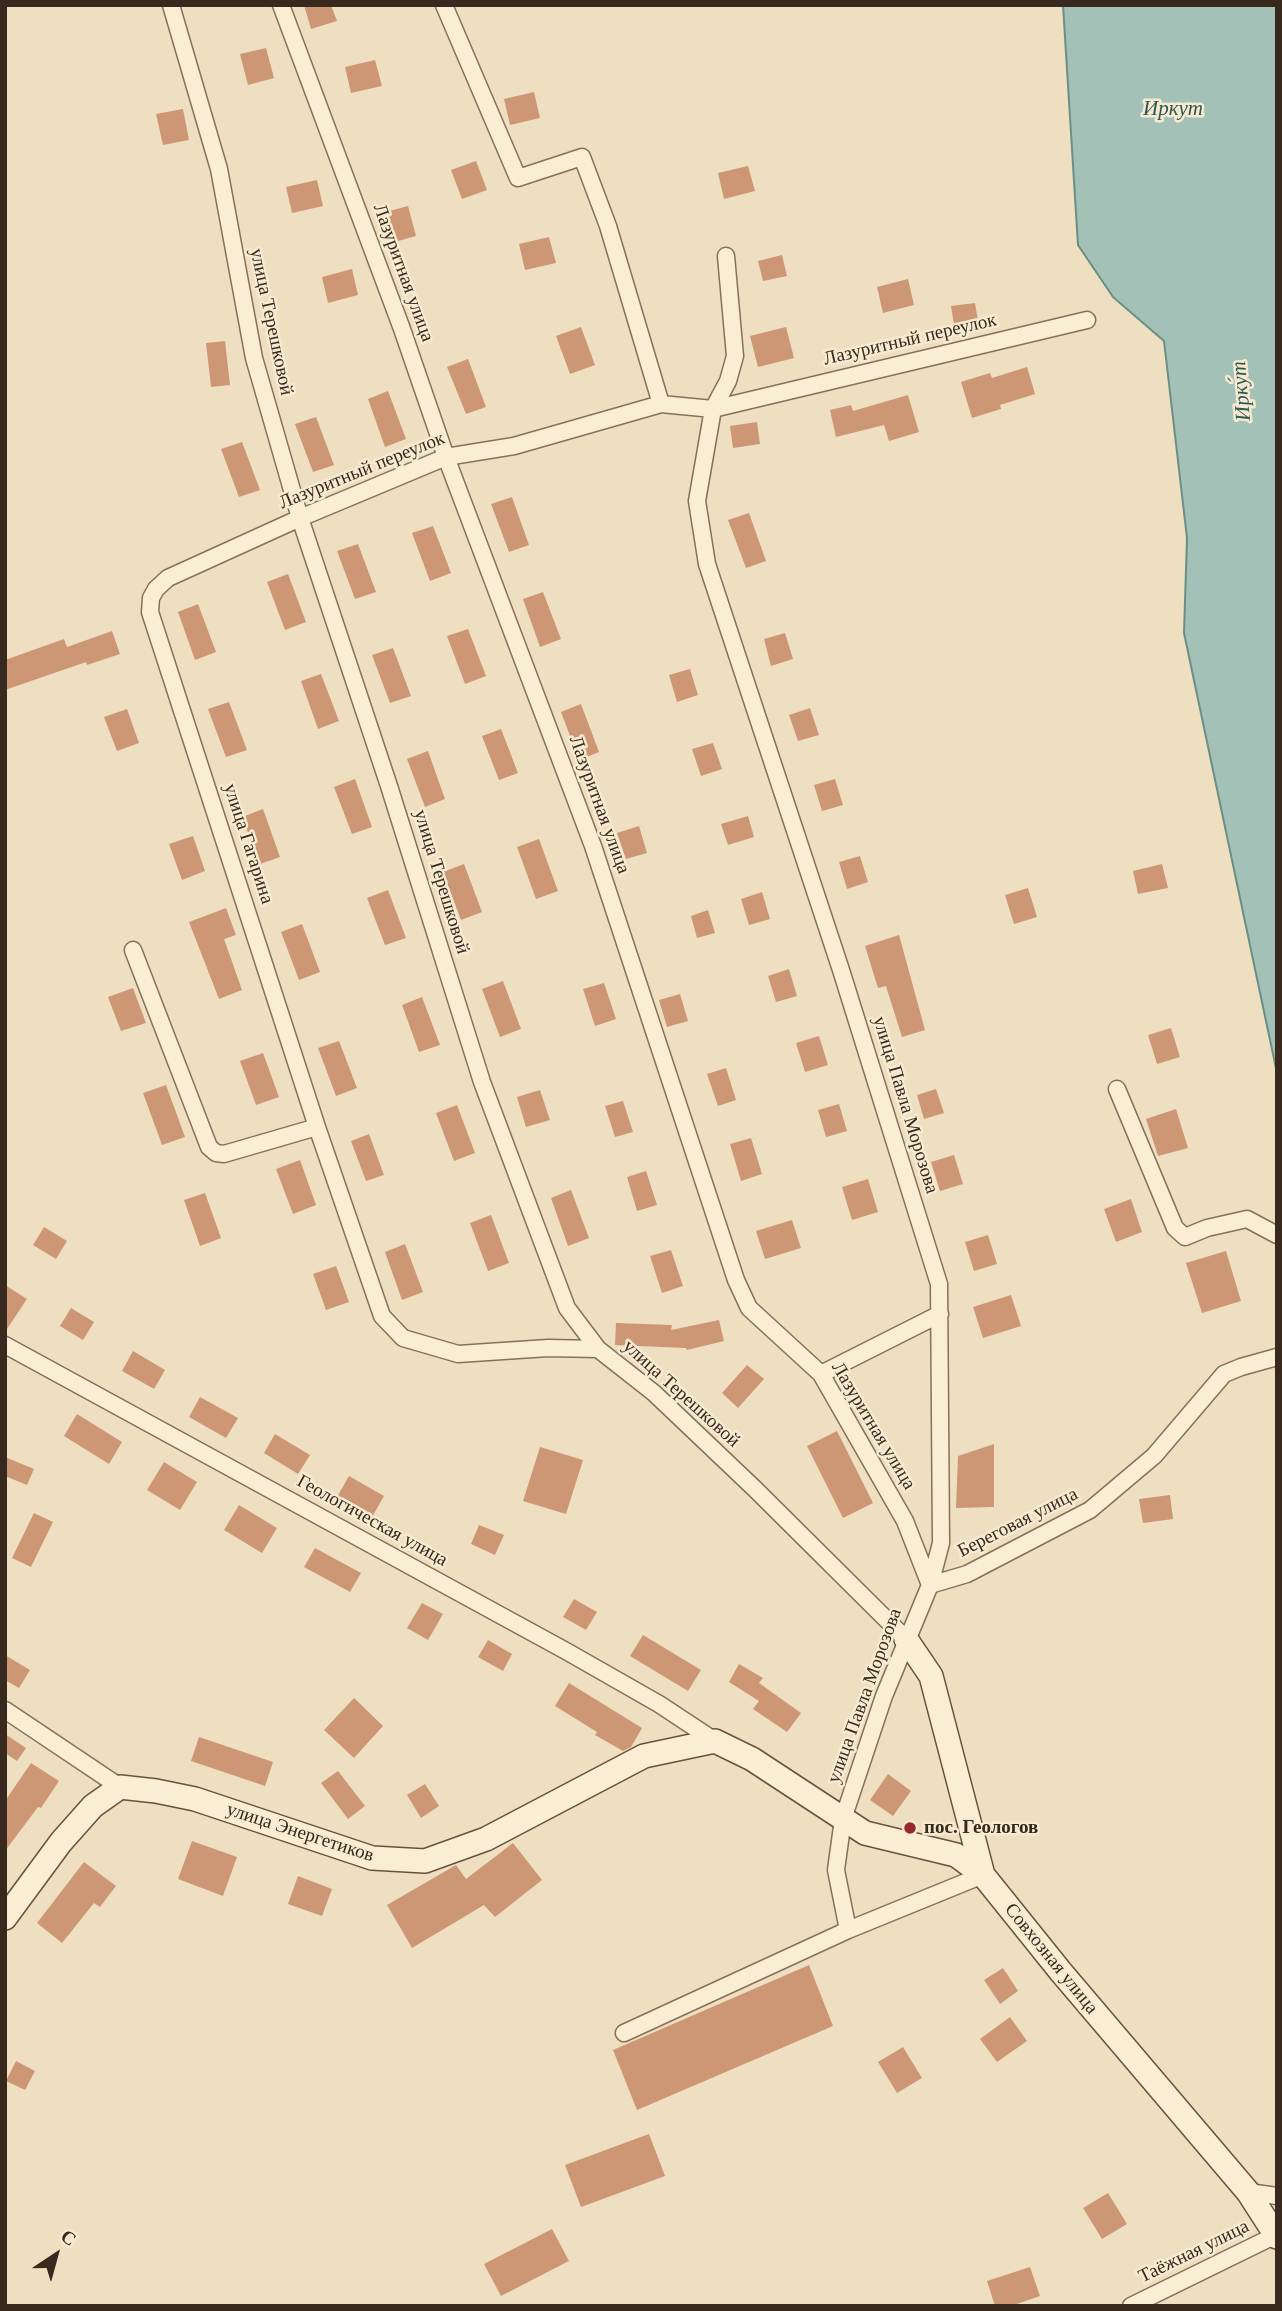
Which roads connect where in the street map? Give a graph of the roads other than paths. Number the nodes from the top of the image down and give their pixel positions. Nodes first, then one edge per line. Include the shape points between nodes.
1 (171, 5) edge
2 (281, 5) edge
3 (444, 5) edge
4 (726, 256) dead end
5 (1087, 320) dead end
6 (661, 404) junction
7 (713, 409) junction
8 (446, 457) junction
9 (300, 518) junction
10 (168, 578) joint
11 (133, 950) dead end
12 (1117, 1089) dead end
13 (317, 1127) junction
14 (1277, 1235) edge
15 (940, 1314) junction
16 (5, 1345) edge
17 (598, 1349) junction
18 (1277, 1357) edge
19 (821, 1374) junction
20 (930, 1585) junction
21 (905, 1639) junction
22 (5, 1710) edge
23 (715, 1741) junction
24 (120, 1787) junction
25 (843, 1819) junction
26 (983, 1875) junction
27 (5, 1918) edge
28 (848, 1930) junction
29 (624, 2033) dead end
30 (1248, 2193) junction
31 (1277, 2196) edge
32 (1276, 2236) edge
33 (1131, 2306) edge

1 - 9 street, улица Терешковой via 219,169 254,358
2 - 8 street, Лазуритная улица
3 - 6 street via 518,178 582,157 608,226
4 - 7 street, улица Павла Морозова via 734,356 728,381
5 - 7 street, Лазуритный переулок
6 - 7 street, Лазуритный переулок
6 - 8 street, Лазуритный переулок via 514,446
7 - 15 street, улица Павла Морозова via 697,501 707,564 935,1270
8 - 9 street, Лазуритный переулок
8 - 19 street, Лазуритная улица via 593,846 736,1280 749,1308
9 - 10 street, Лазуритный переулок
9 - 17 street, улица Терешковой via 482,1082 567,1308
10 - 13 street, улица Гагарина via 151,598 150,612
11 - 13 street via 209,1147 224,1154
12 - 14 street via 1175,1228 1185,1237 1247,1219
13 - 17 street, улица Гагарина via 382,1316 403,1338 458,1354
15 - 19 street
15 - 20 street, улица Павла Морозова via 941,1543
16 - 23 street, Геологическая улица via 566,1651
17 - 21 street, улица Терешковой via 654,1393
18 - 20 street, Береговая улица via 1224,1374 1154,1456 1090,1510 967,1574
19 - 20 street, Лазуритная улица via 905,1521
20 - 21 street, улица Павла Морозова
21 - 25 street, улица Павла Морозова
21 - 26 street, Совхозная улица via 931,1676
22 - 24 street
23 - 24 street, улица Энергетиков via 644,1756 486,1839 425,1861 372,1858 195,1799
23 - 25 street via 752,1759
24 - 27 street via 93,1806 61,1842
25 - 26 street via 865,1833 956,1855
25 - 28 street, улица Павла Морозова via 836,1870
26 - 28 street
26 - 30 street, Совхозная улица
28 - 29 street
30 - 31 street
30 - 32 street, Совхозная улица
32 - 33 street, Таёжная улица

